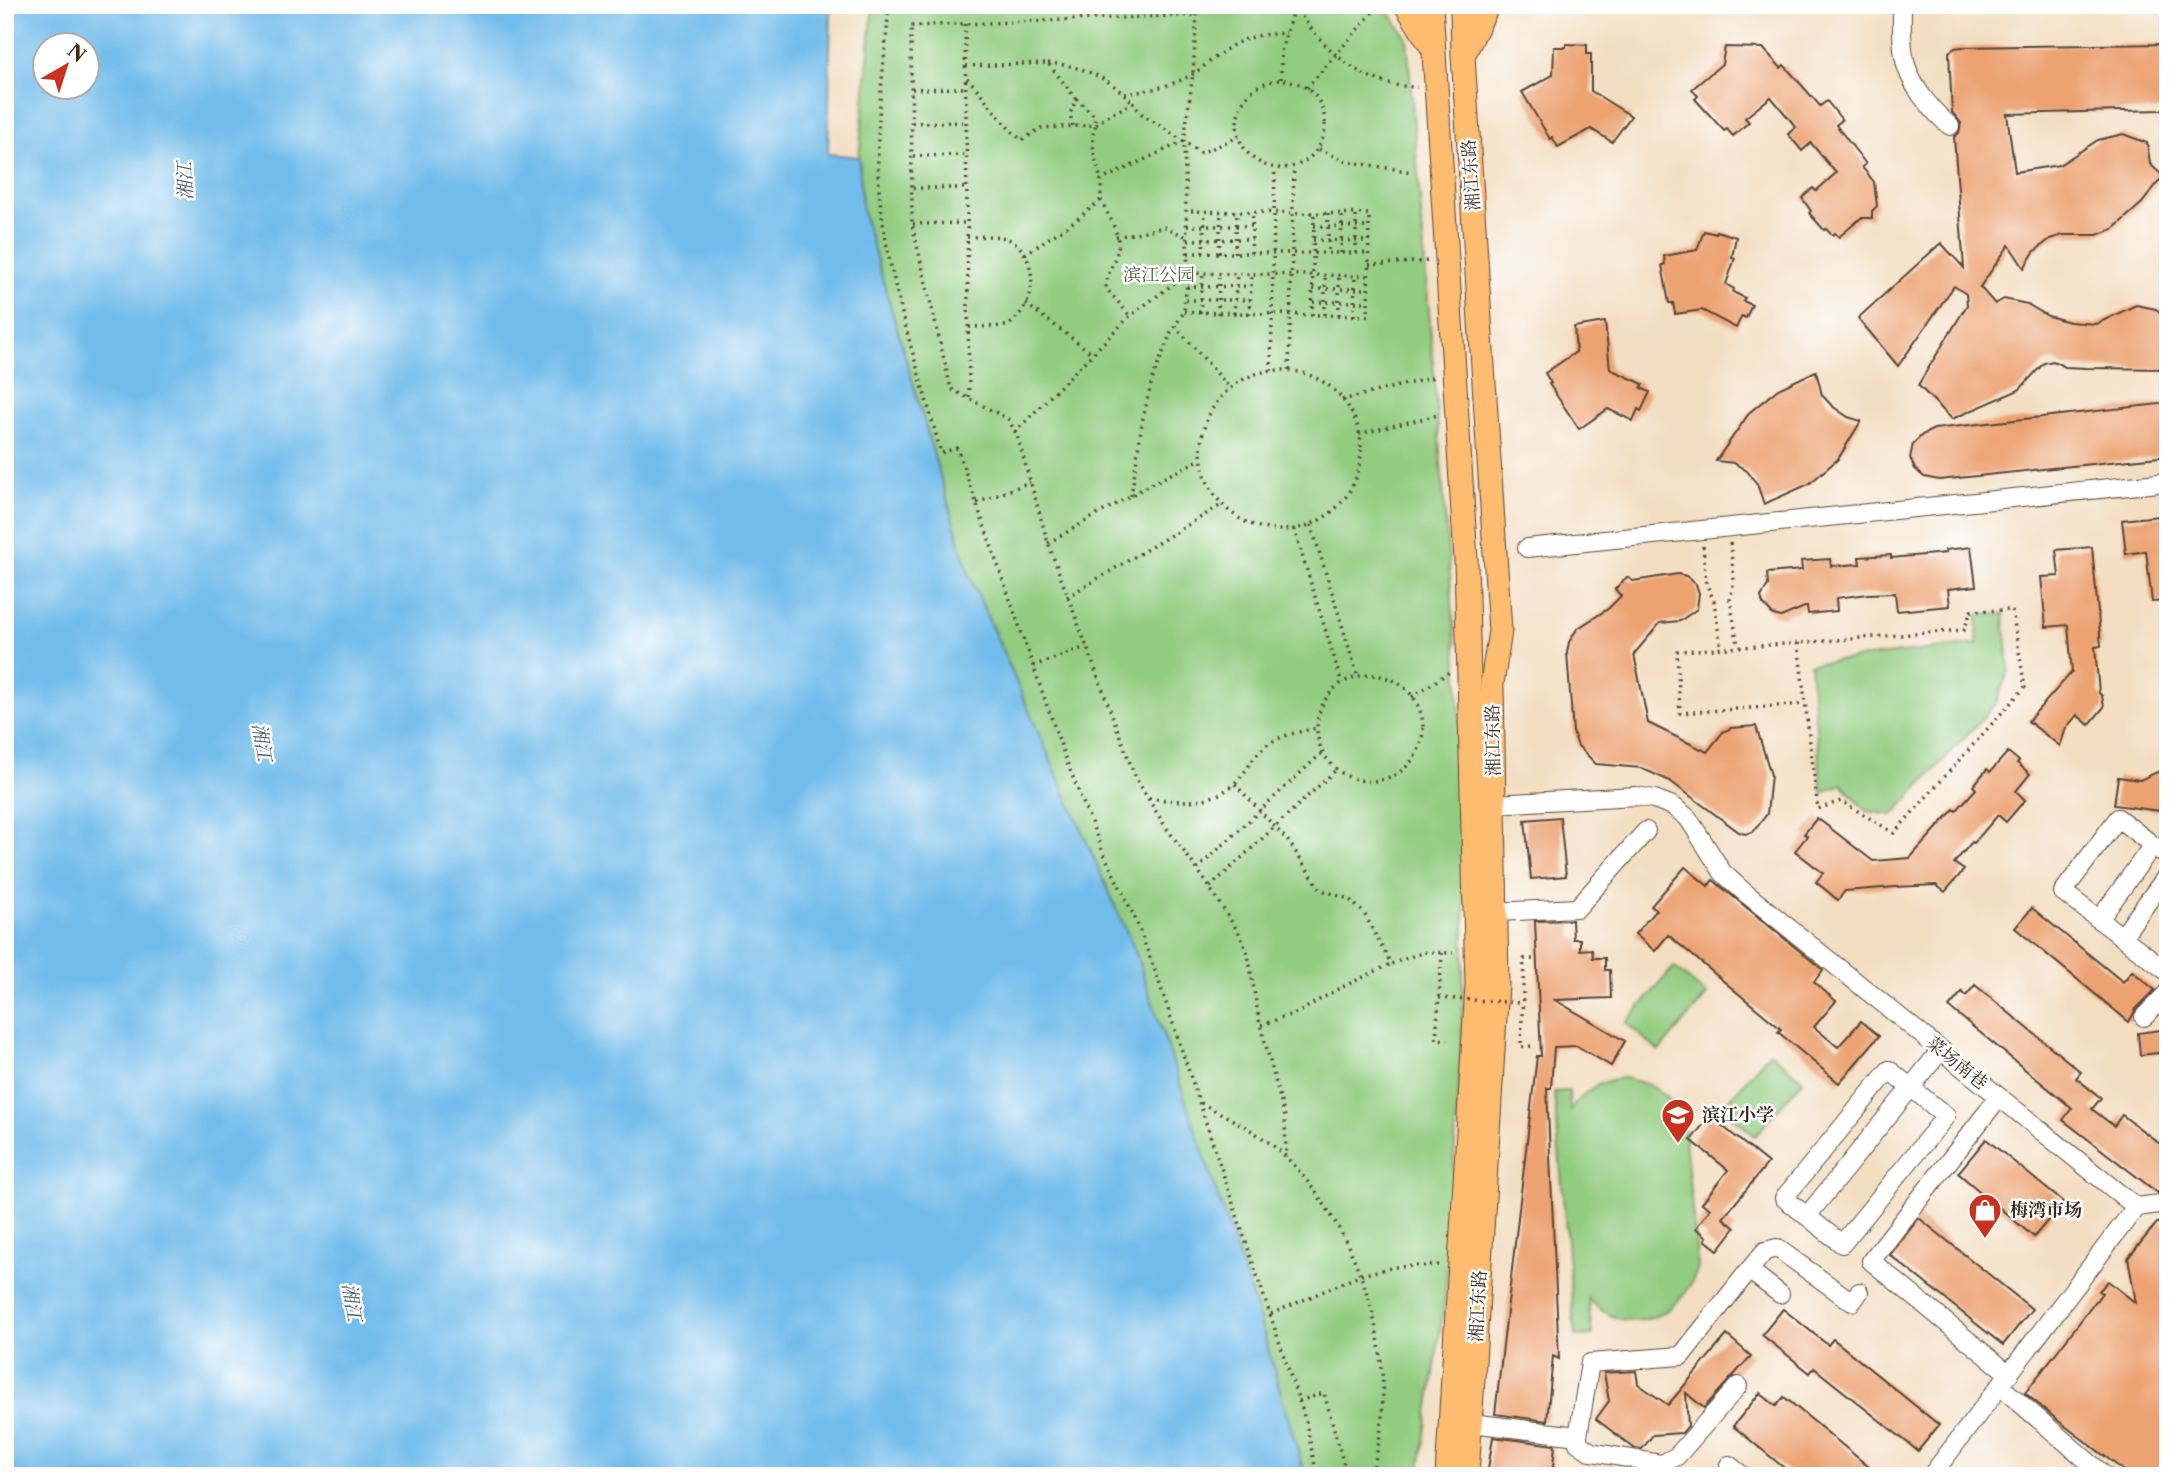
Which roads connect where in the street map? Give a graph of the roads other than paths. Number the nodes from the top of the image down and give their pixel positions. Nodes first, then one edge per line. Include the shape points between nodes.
1 (1406, 5) edge
2 (1431, 5) edge
3 (1462, 5) edge
4 (1488, 5) edge
5 (1902, 5) edge
6 (1432, 48) junction
7 (1463, 56) junction
8 (1467, 111) junction
9 (1437, 114) junction
10 (1950, 126) dead end
11 (2168, 482) edge
12 (1527, 548) dead end
13 (1494, 804) junction
14 (1646, 831) dead end
15 (2153, 845) junction
16 (2168, 857) edge
17 (2168, 874) edge
18 (1496, 912) junction
19 (2099, 920) junction
20 (2122, 937) junction
21 (2168, 972) edge
22 (2168, 992) edge
23 (2144, 1017) dead end
24 (1941, 1050) junction
25 (1911, 1087) junction
26 (1999, 1097) junction
27 (2168, 1203) edge
28 (2136, 1207) junction
29 (1807, 1216) junction
30 (1749, 1270) junction
31 (1859, 1292) dead end
32 (1780, 1294) dead end
33 (2004, 1380) junction
34 (1738, 1386) dead end
35 (1471, 1423) junction
36 (1578, 1436) junction
37 (1447, 1476) edge
38 (1467, 1476) edge
39 (1931, 1476) edge
40 (2105, 1476) edge

1 - 6 main road
2 - 6 main road, 湘江东路
3 - 7 main road, 湘江东路
4 - 7 main road
5 - 10 street via 1908,73
6 - 9 main road, 湘江东路
7 - 8 main road, 湘江东路
8 - 9 main road
8 - 13 main road, 湘江东路 via 1500,631 1492,684
9 - 37 main road, 湘江东路 via 1466,560 1477,985
11 - 12 street
13 - 18 main road, 湘江东路
13 - 24 street, 菜场南巷 via 1636,796 1673,806 1701,835 1723,873
14 - 18 street via 1577,908
15 - 16 street
15 - 19 street
15 - 19 street via 2118,818 2063,892
17 - 20 street
18 - 35 main road, 湘江东路 via 1497,985
19 - 20 street
20 - 21 street
22 - 23 street
24 - 25 street
24 - 26 street, 菜场南巷
25 - 29 street
25 - 29 street via 1889,1070 1784,1198
25 - 29 street via 1946,1116 1842,1244
26 - 28 street, 菜场南巷
26 - 33 street via 1871,1261
27 - 28 street
28 - 33 street
30 - 31 street via 1765,1251 1777,1248 1852,1303
30 - 32 street
30 - 36 street via 1681,1356 1590,1363
33 - 39 street
33 - 40 street
34 - 36 street via 1677,1456 1662,1464 1591,1452 1578,1443
35 - 36 street
35 - 38 main road, 湘江东路

